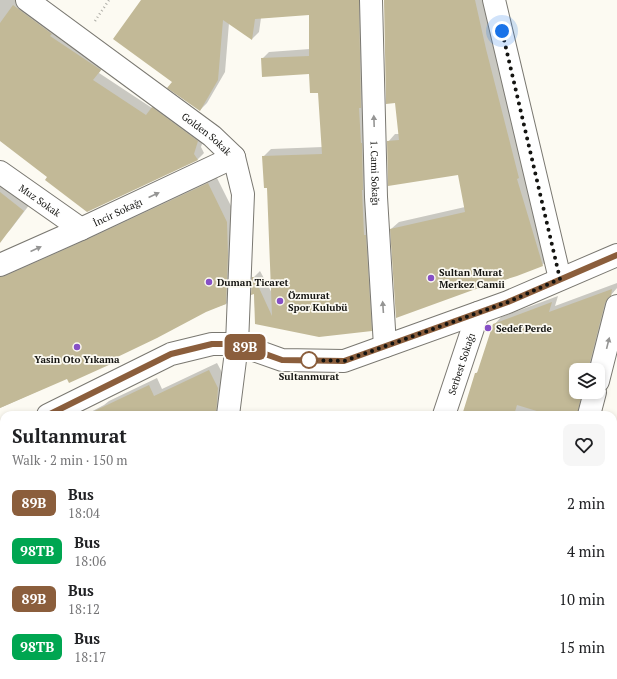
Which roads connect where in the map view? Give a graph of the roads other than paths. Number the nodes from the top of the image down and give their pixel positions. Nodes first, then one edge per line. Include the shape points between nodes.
1 (27, 0) edge
2 (370, 0) edge
3 (494, 0) edge
4 (234, 157) junction
5 (0, 172) edge
6 (81, 229) junction
7 (617, 255) edge
8 (0, 265) edge
9 (560, 279) junction
10 (617, 306) edge
11 (478, 313) junction
12 (237, 344) junction
13 (386, 346) junction
14 (603, 363) edge
15 (593, 399) edge
16 (56, 411) edge
17 (229, 411) edge
18 (445, 411) edge
19 (590, 411) edge

1 - 4 street, Golden Sokak via 212,136
13 -> 2 street, 1. Cami Sokağı via 376,197
3 - 9 street
6 -> 4 street, İncir Sokağı
4 - 12 street, Golden Sokak via 243,194
5 - 6 street, Muz Sokak
8 -> 6 street, İncir Sokağı
7 - 9 street
9 - 11 street
14 -> 10 street
11 - 13 street
11 - 18 street, Serbest Sokağı
12 - 13 street via 282,360 344,361
12 - 16 street via 212,344 171,354
12 - 17 street, Golden Sokak
15 - 19 street

